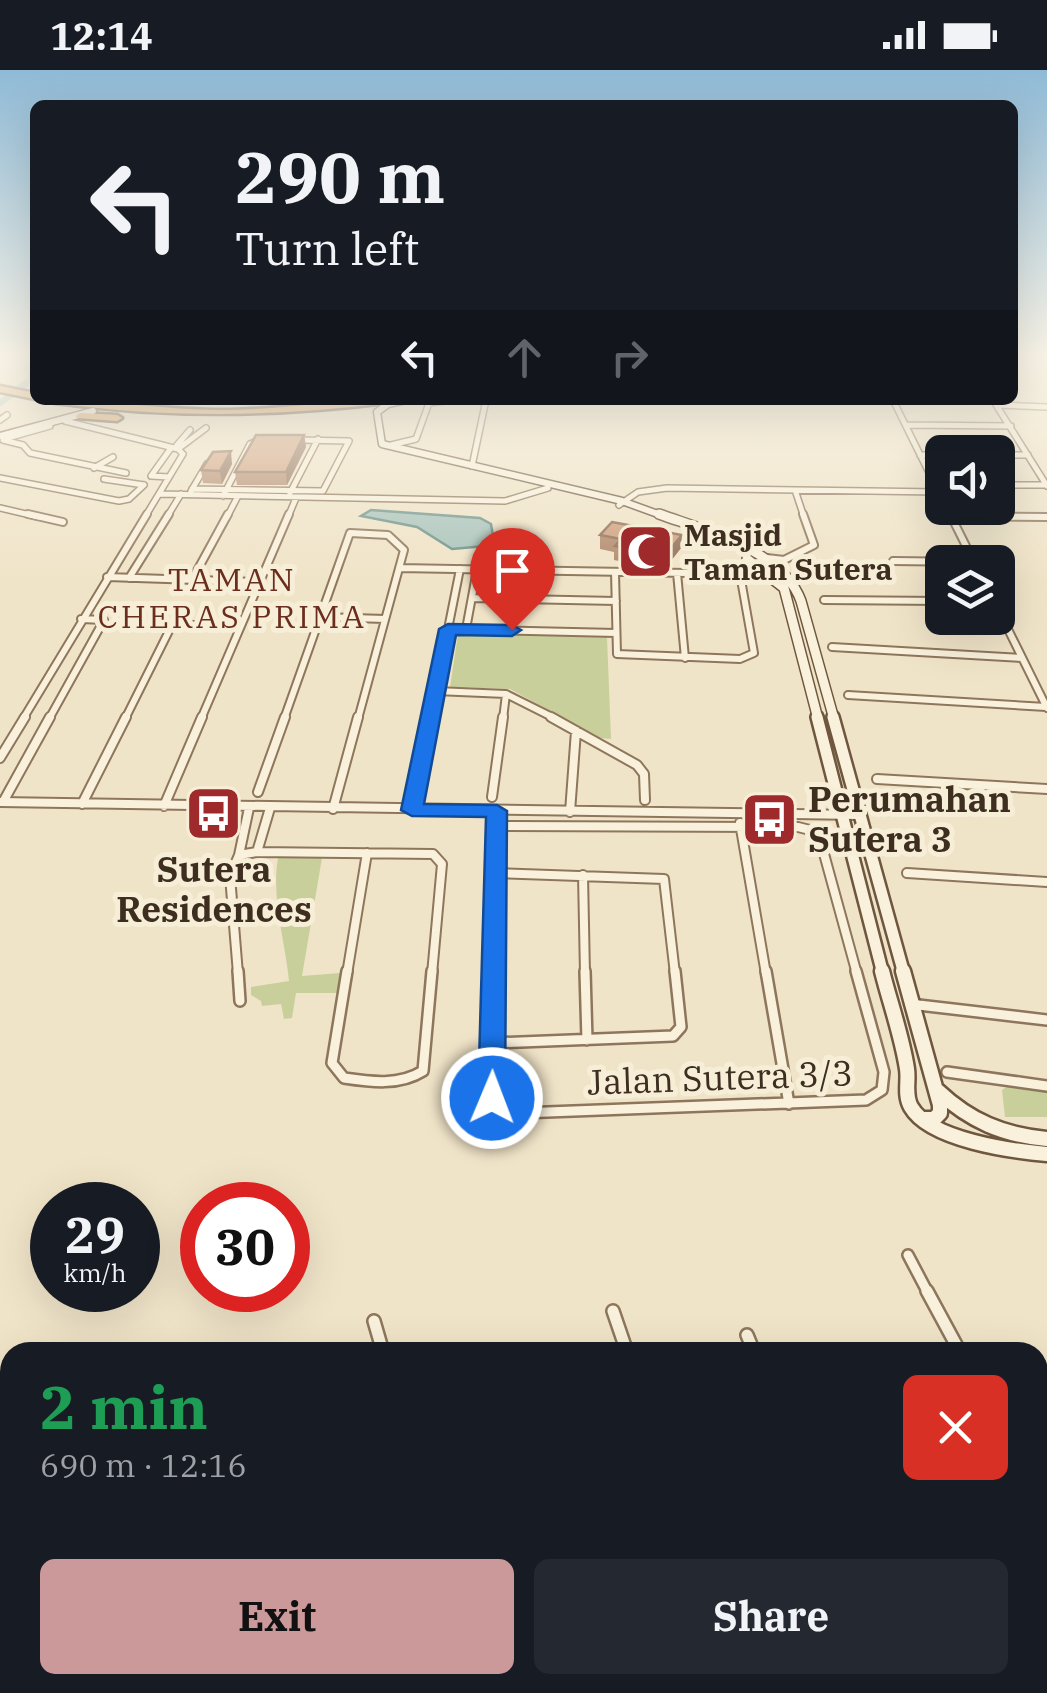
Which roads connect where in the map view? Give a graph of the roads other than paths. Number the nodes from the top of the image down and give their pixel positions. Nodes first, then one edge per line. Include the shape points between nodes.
1 (34, 430) edge
2 (36, 430) edge
3 (105, 430) edge
4 (190, 430) dead end
5 (203, 430) edge
6 (379, 430) edge
7 (420, 430) edge
8 (480, 430) edge
9 (908, 430) edge
10 (1013, 430) edge
11 (1, 439) edge
12 (272, 440) edge
13 (284, 440) edge
14 (318, 440) junction
15 (172, 448) junction
16 (403, 448) junction
17 (920, 454) junction
18 (925, 454) edge
19 (1015, 455) edge
20 (1028, 455) junction
21 (113, 457) dead end
22 (231, 457) edge
23 (214, 458) edge
24 (243, 458) junction
25 (925, 463) edge
26 (472, 466) junction
27 (94, 468) junction
28 (126, 473) dead end
29 (162, 477) junction
30 (0, 478) edge
31 (104, 479) dead end
32 (1015, 484) edge
33 (1047, 485) edge
34 (532, 487) junction
35 (925, 487) edge
36 (140, 490) junction
37 (795, 490) junction
38 (158, 492) junction
39 (191, 492) junction
40 (225, 493) junction
41 (181, 494) junction
42 (238, 496) junction
43 (292, 496) junction
44 (620, 503) junction
45 (0, 510) edge
46 (1015, 517) edge
47 (1047, 517) edge
48 (63, 522) dead end
49 (54, 524) dead end
50 (893, 561) dead end
51 (925, 561) edge
52 (773, 564) junction
53 (399, 568) junction
54 (460, 569) junction
55 (477, 570) junction
56 (616, 572) junction
57 (678, 573) junction
58 (740, 574) junction
59 (107, 577) junction
60 (130, 578) junction
61 (192, 580) junction
62 (258, 582) junction
63 (472, 598) junction
64 (616, 600) junction
65 (824, 600) dead end
66 (925, 601) edge
67 (320, 617) junction
68 (80, 619) junction
69 (385, 619) junction
70 (238, 624) junction
71 (448, 629) junction
72 (466, 629) junction
73 (616, 633) junction
74 (1010, 635) edge
75 (832, 647) dead end
76 (686, 658) junction
77 (1022, 658) junction
78 (436, 691) junction
79 (506, 694) junction
80 (848, 695) dead end
81 (1046, 708) edge
82 (576, 732) junction
83 (0, 758) edge
84 (878, 779) dead end
85 (1047, 789) edge
86 (258, 792) dead end
87 (492, 797) dead end
88 (645, 800) dead end
89 (1, 802) edge
90 (82, 804) junction
91 (164, 806) junction
92 (250, 808) junction
93 (270, 808) junction
94 (333, 809) junction
95 (412, 810) junction
96 (497, 811) junction
97 (570, 812) junction
98 (738, 814) junction
99 (858, 814) junction
100 (840, 815) junction
101 (496, 826) junction
102 (740, 827) junction
103 (257, 852) junction
104 (367, 852) junction
105 (239, 854) junction
106 (496, 873) junction
107 (908, 873) dead end
108 (583, 874) junction
109 (1047, 882) edge
110 (240, 1001) dead end
111 (910, 1004) junction
112 (1047, 1020) edge
113 (587, 1040) junction
114 (492, 1043) junction
115 (948, 1072) dead end
116 (1047, 1086) edge
117 (934, 1088) junction
118 (789, 1104) junction
119 (922, 1120) junction
120 (1028, 1138) junction
121 (1047, 1139) edge
122 (1047, 1152) edge
123 (908, 1254) dead end
124 (613, 1310) dead end
125 (374, 1321) dead end
126 (746, 1335) dead end
127 (380, 1342) edge
128 (624, 1342) edge
129 (749, 1342) edge
130 (955, 1342) edge

1 - 11 street
2 - 11 street
3 - 15 street
4 - 15 street
5 - 15 street
6 - 16 street via 382,444
7 - 16 street
8 - 26 street
9 - 17 street
10 - 20 street
11 - 27 street via 30,454
12 - 24 street via 250,444
13 - 14 street
14 - 43 street
14 - 43 street via 349,440 323,490
15 - 29 street via 183,454
15 - 29 street via 151,476
16 - 26 street
17 - 18 street
17 - 25 street
19 - 20 street
20 - 33 street
21 - 27 street
22 - 24 street
23 - 39 street
24 - 40 street
26 - 34 street
26 - 44 street
27 - 28 street
29 - 38 street
30 - 36 street via 110,501
31 - 36 street via 144,486
32 - 33 street
34 - 43 street via 505,501
34 - 44 street
35 - 37 street
36 - 38 street
37 - 44 street via 656,489
37 - 52 street via 814,545
38 - 41 street
38 - 59 street
39 - 40 street
39 - 41 street
40 - 42 street
40 - 43 street
41 - 60 street
42 - 43 street
42 - 61 street
43 - 62 street
44 - 52 street
45 - 48 street
45 - 49 street
46 - 47 street
50 - 51 street
52 - 58 street
52 - 99 street via 801,601
52 - 100 street
53 - 54 street
53 - 67 street via 404,550 395,538 350,533
53 - 69 street
54 - 55 street
54 - 71 street
55 - 56 street
55 - 63 street
56 - 57 street
56 - 64 street
57 - 58 street
57 - 76 street
58 - 76 street via 754,654 740,660
59 - 60 street
59 - 68 street
60 - 61 street
61 - 62 street
62 - 70 street
63 - 64 street
63 - 72 street
64 - 73 street
65 - 66 street
67 - 69 street
67 - 86 street
68 - 83 street
68 - 89 street via 104,620
69 - 94 street
70 - 90 street via 175,623
70 - 91 street
71 - 72 street
71 - 78 street
72 - 73 street
73 - 76 street via 617,654
74 - 77 street
75 - 77 street
77 - 81 street
78 - 79 street
78 - 95 street
79 - 82 street
79 - 87 street
80 - 81 street
82 - 88 street via 642,769
82 - 97 street
84 - 85 street
89 - 90 street
90 - 91 street
91 - 92 street
92 - 93 street
92 - 105 street
93 - 94 street
93 - 103 street
94 - 95 street
95 - 96 street
96 - 97 street
96 - 101 street
97 - 98 street
98 - 100 street
98 - 102 street
99 - 100 street
99 - 111 street
100 - 119 street via 908,1072 907,1100
101 - 102 street
101 - 106 street
102 - 118 street
102 - 118 street, Jalan Sutera 3/3 via 818,832 884,1072 882,1090 866,1100
103 - 104 street
103 - 105 street
104 - 104 street via 433,854 442,864 426,1061 416,1077 344,1078 332,1063
105 - 110 street via 230,867
106 - 108 street
106 - 114 street
107 - 109 street
108 - 113 street
108 - 113 street via 661,876 666,882 679,1033
111 - 112 street
111 - 117 street
113 - 114 street
114 - 118 street, Jalan Sutera 3/3 via 492,1098 498,1107 521,1113
115 - 116 street
117 - 119 street via 940,1113
117 - 120 street via 977,1123
119 - 122 street via 1003,1148
120 - 121 street
120 - 122 street
123 - 130 street
124 - 128 street
125 - 127 street
126 - 129 street

